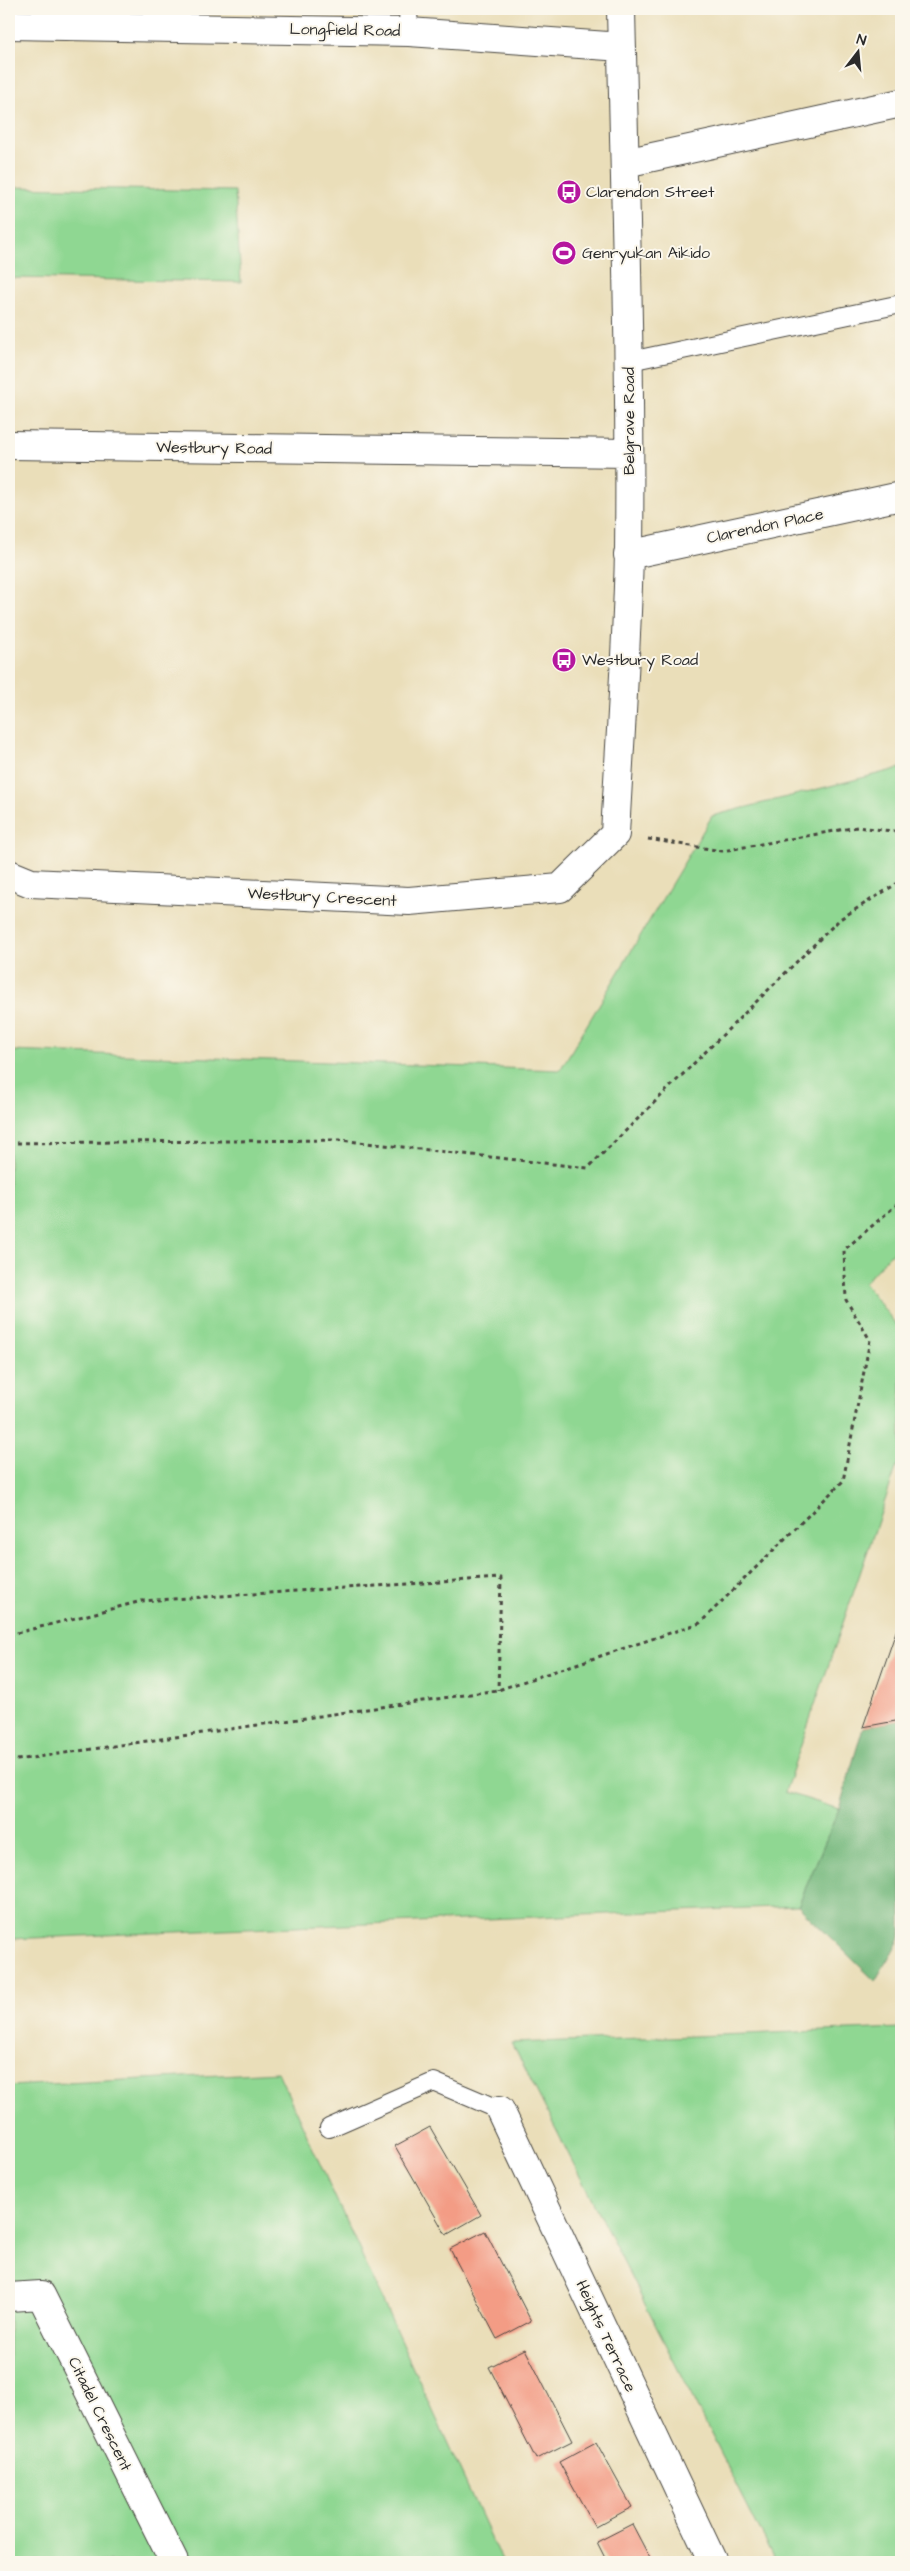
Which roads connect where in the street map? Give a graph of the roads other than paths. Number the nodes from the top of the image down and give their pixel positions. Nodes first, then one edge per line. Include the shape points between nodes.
1 (621, 9) edge
2 (221, 18) edge
3 (408, 20) edge
4 (9, 25) edge
5 (622, 47) junction
6 (901, 103) edge
7 (625, 163) junction
8 (901, 304) edge
9 (630, 361) junction
10 (9, 445) edge
11 (629, 453) junction
12 (901, 496) edge
13 (628, 555) junction
14 (615, 834) joint
15 (9, 874) edge
16 (500, 2110) joint
17 (330, 2128) dead end
18 (9, 2297) edge
19 (174, 2562) edge
20 (713, 2562) edge

1 - 5 street, Belgrave Road
2 - 3 street, Longfield Road
2 - 4 street, Longfield Road
3 - 5 street, Longfield Road
5 - 7 street, Belgrave Road
6 - 7 street
7 - 9 street, Belgrave Road
8 - 9 lane
9 - 11 street, Belgrave Road
10 - 11 street, Westbury Road
11 - 13 street, Belgrave Road
12 - 13 street, Clarendon Place
13 - 14 street, Belgrave Road
14 - 15 street, Westbury Crescent via 560,888 409,901 31,882
16 - 17 lane via 434,2082
16 - 20 street, Heights Terrace
18 - 19 street, Citadel Crescent via 41,2296

